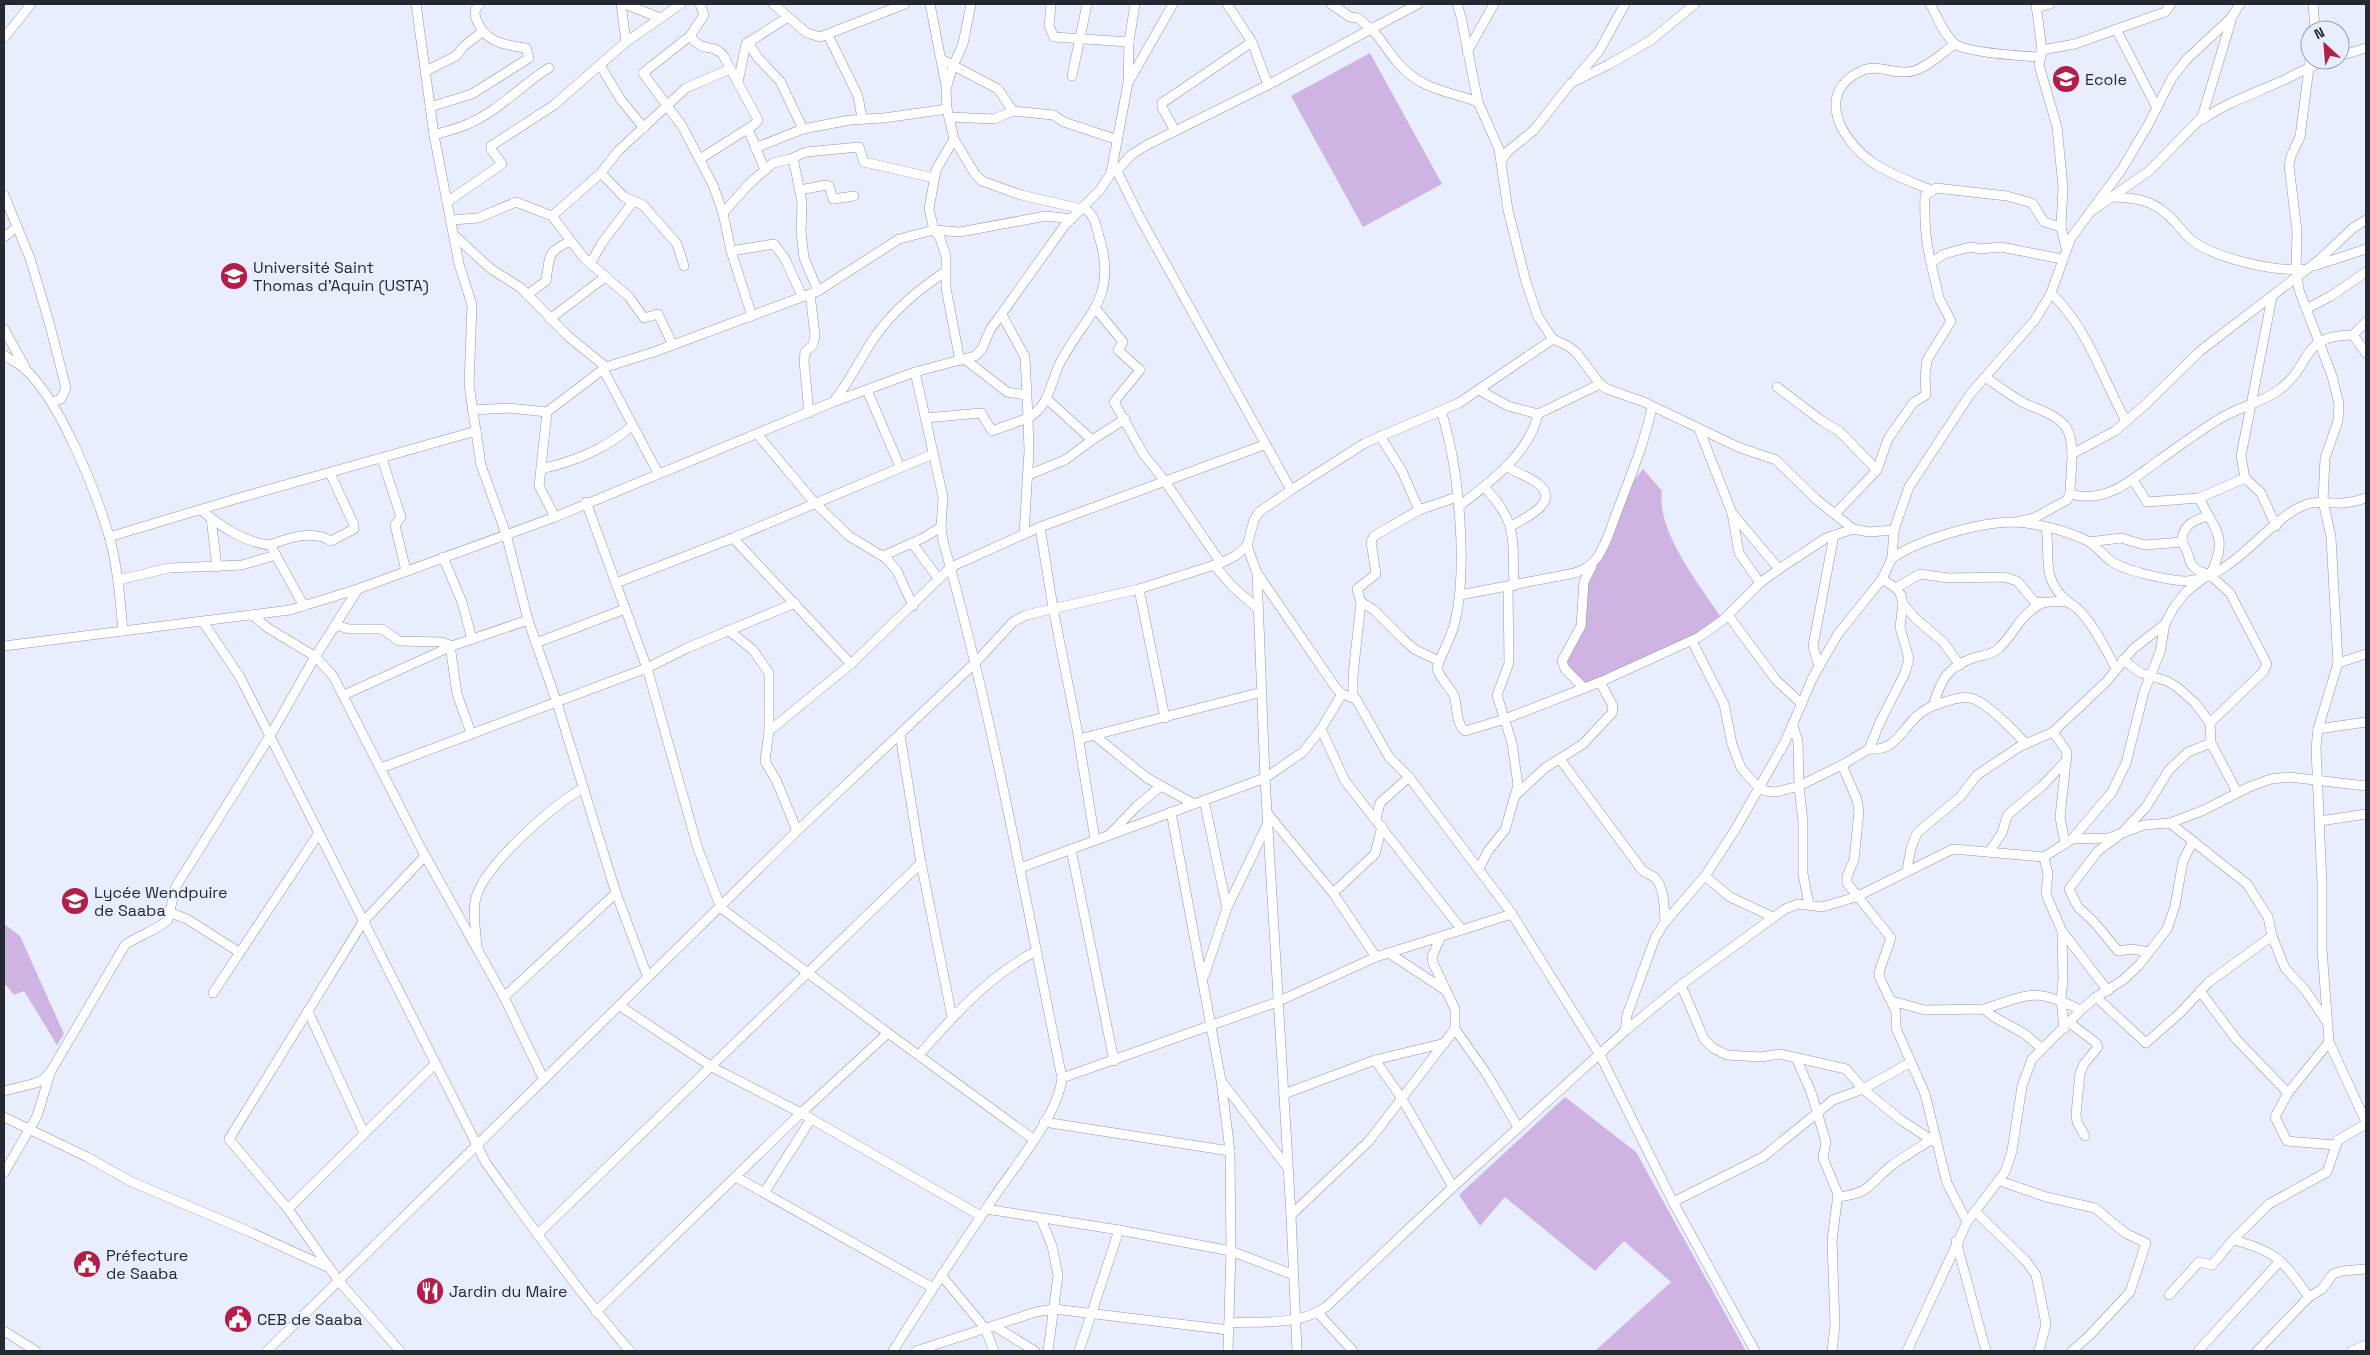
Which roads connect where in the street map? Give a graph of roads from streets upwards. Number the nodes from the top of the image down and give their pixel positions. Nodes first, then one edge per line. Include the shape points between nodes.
1 (31, 4) edge
2 (416, 4) edge
3 (480, 4) edge
4 (621, 4) edge
5 (625, 4) edge
6 (681, 4) edge
7 (700, 4) edge
8 (774, 4) edge
9 (905, 4) edge
10 (930, 4) edge
11 (972, 4) edge
12 (1051, 4) edge
13 (1087, 4) edge
14 (1135, 4) edge
15 (1173, 4) edge
16 (1227, 4) edge
17 (1331, 4) edge
18 (1418, 4) edge
19 (1457, 4) edge
20 (1494, 4) edge
21 (1625, 4) edge
22 (1695, 4) edge
23 (1930, 4) edge
24 (2050, 4) edge
25 (2171, 4) edge
26 (2313, 4) edge
27 (2034, 5) edge
28 (2238, 5) edge
29 (645, 7) edge
30 (788, 17) junction
31 (660, 18) junction
32 (2231, 18) junction
33 (2314, 20) edge
34 (1371, 29) junction
35 (2116, 29) junction
36 (482, 32) junction
37 (828, 35) junction
38 (690, 36) junction
39 (4, 38) edge
40 (1080, 39) junction
41 (626, 42) junction
42 (748, 42) junction
43 (1129, 42) junction
44 (1252, 42) junction
45 (1955, 44) junction
46 (2366, 48) edge
47 (1467, 52) junction
48 (2350, 53) edge
49 (2041, 54) junction
50 (941, 59) junction
51 (600, 66) junction
52 (953, 66) junction
53 (549, 68) dead end
54 (730, 69) junction
55 (2300, 70) edge
56 (2309, 70) edge
57 (426, 71) junction
58 (1072, 76) dead end
59 (738, 82) junction
60 (1128, 83) junction
61 (1571, 83) junction
62 (1268, 85) junction
63 (946, 89) junction
64 (1478, 102) junction
65 (430, 107) junction
66 (667, 108) junction
67 (2157, 108) junction
68 (1013, 111) junction
69 (948, 113) junction
70 (862, 118) junction
71 (2196, 124) junction
72 (644, 128) junction
73 (748, 129) junction
74 (803, 129) junction
75 (1175, 131) junction
76 (434, 135) junction
77 (954, 139) junction
78 (1118, 140) junction
79 (755, 148) junction
80 (793, 158) junction
81 (700, 159) junction
82 (1501, 162) junction
83 (1115, 168) junction
84 (765, 170) junction
85 (601, 173) junction
86 (934, 178) junction
87 (800, 190) junction
88 (1931, 190) junction
89 (4, 195) edge
90 (854, 196) dead end
91 (2113, 197) junction
92 (447, 202) junction
93 (633, 202) junction
94 (1083, 209) junction
95 (724, 213) junction
96 (2087, 215) junction
97 (552, 216) junction
98 (1072, 219) junction
99 (452, 220) junction
100 (2366, 220) edge
101 (17, 227) junction
102 (2061, 227) junction
103 (934, 230) junction
104 (4, 236) edge
105 (455, 236) junction
106 (571, 242) junction
107 (2066, 248) junction
108 (2366, 249) edge
109 (731, 251) junction
110 (2062, 259) junction
111 (1931, 263) junction
112 (590, 264) junction
113 (684, 266) dead end
114 (2308, 268) junction
115 (945, 272) junction
116 (2366, 272) edge
117 (2296, 273) junction
118 (605, 276) junction
119 (2051, 293) junction
120 (527, 294) junction
121 (810, 294) junction
122 (2272, 297) junction
123 (1096, 309) junction
124 (2306, 309) junction
125 (1002, 314) junction
126 (752, 316) junction
127 (550, 319) junction
128 (2366, 322) edge
129 (4, 329) edge
130 (2353, 335) junction
131 (1553, 338) junction
132 (2318, 341) junction
133 (673, 345) junction
134 (2366, 353) edge
135 (4, 355) edge
136 (963, 360) junction
137 (604, 368) junction
138 (26, 370) junction
139 (915, 372) junction
140 (1985, 377) junction
141 (1600, 384) junction
142 (1777, 387) dead end
143 (868, 390) junction
144 (1479, 390) junction
145 (1026, 395) junction
146 (1047, 400) junction
147 (52, 402) junction
148 (833, 402) junction
149 (2252, 404) junction
150 (1652, 407) junction
151 (472, 410) junction
152 (1441, 411) junction
153 (547, 412) junction
154 (809, 414) junction
155 (1538, 414) junction
156 (925, 418) junction
157 (1028, 418) junction
158 (1125, 419) junction
159 (2126, 421) junction
160 (632, 426) junction
161 (1699, 429) junction
162 (476, 431) junction
163 (757, 434) junction
164 (1380, 436) junction
165 (1092, 440) junction
166 (1264, 445) junction
167 (933, 454) junction
168 (2072, 454) junction
169 (382, 459) junction
170 (1506, 466) junction
171 (900, 467) junction
172 (542, 469) junction
173 (1877, 470) junction
174 (330, 473) junction
175 (658, 473) junction
176 (1028, 475) junction
177 (2245, 478) junction
178 (1164, 480) junction
179 (2134, 480) junction
180 (1484, 487) junction
181 (1291, 490) junction
182 (2070, 494) junction
183 (1457, 497) junction
184 (2199, 498) junction
185 (2366, 498) edge
186 (2323, 501) junction
187 (586, 502) junction
188 (814, 502) junction
189 (1458, 507) junction
190 (201, 510) junction
191 (1419, 510) junction
192 (1732, 513) junction
193 (1835, 514) junction
194 (2208, 516) junction
195 (555, 517) junction
196 (211, 518) junction
197 (2015, 522) junction
198 (1511, 526) junction
199 (2276, 526) junction
200 (941, 527) junction
201 (1040, 527) junction
202 (2046, 527) junction
203 (1853, 529) junction
204 (1894, 530) junction
205 (506, 534) junction
206 (1024, 534) junction
207 (1834, 535) junction
208 (109, 537) junction
209 (733, 538) junction
210 (2089, 542) junction
211 (2182, 542) junction
212 (912, 543) junction
213 (270, 545) junction
214 (1247, 546) junction
215 (276, 555) junction
216 (884, 556) junction
217 (444, 557) junction
218 (1892, 558) junction
219 (1596, 559) junction
220 (1218, 564) junction
221 (217, 567) junction
222 (951, 567) junction
223 (1779, 569) junction
224 (406, 571) junction
225 (1257, 573) junction
226 (2208, 576) junction
227 (938, 578) junction
228 (1882, 579) junction
229 (118, 580) junction
230 (1760, 583) junction
231 (616, 584) junction
232 (1511, 586) junction
233 (1896, 588) junction
234 (358, 589) junction
235 (1139, 589) junction
236 (1460, 596) junction
237 (795, 602) junction
238 (1361, 602) junction
239 (2068, 602) junction
240 (2043, 603) junction
241 (1903, 604) junction
242 (304, 606) junction
243 (913, 606) junction
244 (1053, 608) junction
245 (1257, 608) junction
246 (625, 609) junction
247 (252, 614) junction
248 (1728, 615) junction
249 (528, 620) junction
250 (203, 622) junction
251 (2165, 624) junction
252 (335, 625) junction
253 (728, 630) junction
254 (123, 631) junction
255 (472, 639) junction
256 (1692, 641) junction
257 (536, 643) junction
258 (4, 646) edge
259 (452, 646) junction
260 (2366, 654) edge
261 (316, 657) junction
262 (2124, 660) junction
263 (976, 662) junction
264 (1439, 662) junction
265 (2338, 663) junction
266 (851, 664) junction
267 (1960, 664) junction
268 (1819, 667) junction
269 (647, 668) junction
270 (2116, 670) junction
271 (2150, 676) junction
272 (1600, 682) junction
273 (1584, 688) junction
274 (1262, 692) junction
275 (1342, 694) junction
276 (344, 695) junction
277 (1352, 696) junction
278 (557, 703) junction
279 (1802, 704) junction
280 (1933, 706) junction
281 (1165, 718) junction
282 (1505, 719) junction
283 (2366, 722) edge
284 (2210, 723) junction
285 (1792, 725) junction
286 (1321, 729) junction
287 (2318, 729) junction
288 (769, 731) junction
289 (2053, 732) junction
290 (472, 733) junction
291 (900, 735) junction
292 (1094, 735) junction
293 (270, 736) junction
294 (1079, 739) junction
295 (2211, 743) junction
296 (2026, 744) junction
297 (1869, 749) junction
298 (1560, 760) junction
299 (2067, 760) junction
300 (1842, 765) junction
301 (381, 768) junction
302 (1408, 777) junction
303 (1265, 778) junction
304 (2318, 780) junction
305 (1161, 786) junction
306 (1799, 786) junction
307 (2366, 786) edge
308 (1758, 787) junction
309 (583, 788) junction
310 (2237, 792) junction
311 (1516, 796) junction
312 (1204, 800) junction
313 (1194, 804) junction
314 (1171, 812) junction
315 (2366, 814) edge
316 (1268, 819) junction
317 (2320, 822) junction
318 (1379, 823) junction
319 (2170, 823) junction
320 (797, 831) junction
321 (319, 833) junction
322 (2121, 834) junction
323 (1109, 835) junction
324 (1095, 840) junction
325 (2193, 840) junction
326 (2068, 842) junction
327 (1071, 849) junction
328 (1989, 852) junction
329 (426, 856) junction
330 (2044, 857) junction
331 (921, 863) junction
332 (1020, 868) junction
333 (1479, 869) junction
334 (1907, 870) junction
335 (1705, 876) junction
336 (616, 893) junction
337 (1333, 893) junction
338 (1856, 897) junction
339 (1809, 905) junction
340 (720, 908) junction
341 (1227, 908) junction
342 (171, 913) junction
343 (1512, 914) junction
344 (1773, 917) junction
345 (363, 922) junction
346 (1665, 922) junction
347 (1462, 930) junction
348 (2062, 931) junction
349 (2272, 936) junction
350 (1440, 938) junction
351 (477, 950) junction
352 (1036, 951) junction
353 (239, 952) junction
354 (2149, 952) junction
355 (1389, 953) junction
356 (1376, 957) junction
357 (806, 973) junction
358 (648, 978) junction
359 (1203, 979) junction
360 (1681, 985) junction
361 (1446, 990) junction
362 (2108, 991) junction
363 (2200, 991) junction
364 (213, 993) dead end
365 (504, 997) junction
366 (2096, 997) junction
367 (2061, 1000) junction
368 (1892, 1001) junction
369 (1277, 1002) junction
370 (620, 1006) junction
371 (1984, 1009) junction
372 (2081, 1010) junction
373 (308, 1011) junction
374 (952, 1017) junction
375 (2327, 1022) junction
376 (1210, 1026) junction
377 (2067, 1026) junction
378 (1455, 1029) junction
379 (1625, 1031) junction
380 (888, 1034) junction
381 (2329, 1042) junction
382 (1445, 1043) junction
383 (2041, 1048) junction
384 (919, 1055) junction
385 (1600, 1055) junction
386 (1796, 1058) junction
387 (1114, 1060) junction
388 (1375, 1060) junction
389 (1911, 1062) junction
390 (435, 1064) junction
391 (712, 1066) junction
392 (51, 1071) junction
393 (1062, 1078) junction
394 (544, 1080) junction
395 (1221, 1080) junction
396 (1863, 1089) junction
397 (4, 1091) edge
398 (2288, 1093) junction
399 (1284, 1094) junction
400 (1401, 1097) junction
401 (801, 1113) junction
402 (1817, 1113) junction
403 (4, 1117) edge
404 (811, 1119) junction
405 (1044, 1122) junction
406 (2366, 1123) edge
407 (1518, 1127) junction
408 (30, 1130) junction
409 (364, 1133) junction
410 (2085, 1136) dead end
411 (1033, 1139) junction
412 (1933, 1141) junction
413 (479, 1145) junction
414 (2335, 1145) junction
415 (1230, 1151) junction
416 (1287, 1167) junction
417 (4, 1173) edge
418 (736, 1177) junction
419 (2000, 1181) junction
420 (1453, 1187) junction
421 (764, 1193) junction
422 (1838, 1197) junction
423 (1673, 1202) junction
424 (288, 1209) junction
425 (1975, 1211) junction
426 (984, 1212) junction
427 (1291, 1215) junction
428 (1040, 1219) junction
429 (1967, 1222) junction
430 (1118, 1230) junction
431 (537, 1235) junction
432 (2233, 1240) junction
433 (1956, 1241) junction
434 (1231, 1252) junction
435 (2280, 1261) junction
436 (328, 1268) junction
437 (2366, 1269) edge
438 (1294, 1275) junction
439 (941, 1276) junction
440 (338, 1280) junction
441 (933, 1288) junction
442 (2169, 1295) dead end
443 (2309, 1297) junction
444 (1054, 1309) junction
445 (596, 1312) junction
446 (1090, 1313) junction
447 (1318, 1313) junction
448 (1296, 1320) junction
449 (990, 1327) junction
450 (1229, 1327) junction
451 (4, 1331) edge
452 (2366, 1345) edge
453 (36, 1351) edge
454 (266, 1351) edge
455 (400, 1351) edge
456 (630, 1351) edge
457 (893, 1351) edge
458 (916, 1351) edge
459 (994, 1351) edge
460 (1035, 1351) edge
461 (1048, 1351) edge
462 (1079, 1351) edge
463 (1228, 1351) edge
464 (1297, 1351) edge
465 (1352, 1351) edge
466 (1755, 1351) edge
467 (1832, 1351) edge
468 (1908, 1351) edge
469 (1986, 1351) edge
470 (2039, 1351) edge
471 (2072, 1351) edge
472 (2198, 1351) edge
473 (2257, 1351) edge
474 (2352, 1351) edge

1 - 39 street
2 - 57 street
3 - 36 street via 475,15
4 - 41 street
5 - 29 street
6 - 31 street
7 - 38 street via 704,18
8 - 30 street
9 - 37 street
10 - 50 street
11 - 52 street via 963,44
12 - 40 street via 1049,26 1052,35 1055,38
13 - 40 street
14 - 43 street
15 - 60 street
16 - 44 street
17 - 34 street
18 - 34 street
19 - 47 street
20 - 47 street
21 - 61 street via 1598,52
22 - 61 street via 1651,40
23 - 45 street
24 - 27 street
25 - 35 street via 2165,12
26 - 33 street
27 - 49 street
28 - 32 street
29 - 31 street
30 - 37 street via 814,36
30 - 42 street
31 - 41 street
32 - 67 street via 2186,60 2172,78
32 - 71 street via 2207,108
34 - 62 street
34 - 64 street via 1409,74 1440,92
35 - 49 street
35 - 67 street
36 - 57 street via 456,56
36 - 65 street via 508,46 526,48 530,58 472,94
37 - 70 street via 858,96
38 - 54 street via 699,46 720,51
38 - 66 street via 643,72
40 - 43 street
40 - 58 street
41 - 51 street
42 - 59 street via 743,51
42 - 74 street via 780,81
43 - 60 street
44 - 62 street
44 - 75 street via 1162,103
45 - 49 street via 2011,56
45 - 88 street via 1912,72 1877,68 1863,70 1840,86 1836,98 1835,112 1851,142 1864,155 1873,163
46 - 48 street
47 - 64 street
49 - 102 street via 2041,79 2057,127 2064,187
50 - 52 street
50 - 63 street
51 - 72 street
51 - 92 street via 554,105 491,146 502,164
52 - 63 street
52 - 68 street via 998,89
53 - 76 street via 474,122
54 - 59 street
54 - 66 street via 692,84
55 - 71 street via 2286,79 2234,100
56 - 117 street via 2300,137 2289,166 2297,231
57 - 65 street
59 - 73 street via 758,119
60 - 78 street
61 - 82 street via 1534,130 1507,152
62 - 75 street
63 - 69 street
64 - 82 street via 1499,149
65 - 76 street
66 - 72 street
66 - 81 street via 682,126
67 - 96 street via 2122,169
68 - 69 street via 994,119
68 - 78 street via 1053,115 1064,122
69 - 70 street
69 - 77 street
70 - 74 street
71 - 91 street via 2150,171
72 - 85 street via 618,151
73 - 79 street
73 - 81 street
74 - 79 street
75 - 83 street via 1131,155
76 - 92 street
77 - 86 street
77 - 94 street via 982,181 1021,195
78 - 83 street
79 - 84 street
80 - 84 street via 773,163
80 - 86 street via 818,149 859,147 864,162
80 - 87 street
81 - 95 street
82 - 131 street via 1512,229 1526,282 1538,317
83 - 94 street
83 - 166 street
84 - 95 street
85 - 93 street
85 - 97 street
86 - 103 street via 929,209
87 - 90 street via 826,185 833,199
87 - 121 street via 803,213 801,241
88 - 102 street via 1985,192 2028,201 2036,207 2044,222
88 - 111 street via 1925,196 1924,226
89 - 101 street
91 - 96 street
91 - 117 street via 2148,200 2204,248
92 - 99 street
93 - 112 street
93 - 113 street via 643,206 673,240 681,252
94 - 98 street
94 - 123 street via 1095,219 1106,260
95 - 109 street
96 - 107 street
97 - 99 street via 516,202 478,218
97 - 106 street
98 - 103 street via 1046,216 960,232
98 - 125 street
99 - 105 street
100 - 114 street
101 - 104 street
101 - 147 street via 42,298 66,388 61,399
102 - 107 street
103 - 115 street via 944,246
103 - 121 street via 899,239
105 - 120 street via 491,269
105 - 151 street via 472,305 469,385
106 - 112 street
106 - 120 street via 550,254 546,281
107 - 110 street
108 - 114 street
109 - 121 street via 774,244
109 - 126 street
110 - 111 street via 2001,246 1964,247
110 - 119 street
111 - 173 street via 1937,291 1950,324 1930,351 1925,376 1926,395 1913,403 1888,439
112 - 118 street
114 - 117 street
115 - 136 street
115 - 148 street via 924,286 885,325
116 - 124 street via 2339,292
117 - 122 street
117 - 124 street
118 - 127 street
118 - 133 street via 629,297 644,318 658,314
119 - 140 street via 2035,320
119 - 159 street via 2084,332
120 - 127 street
121 - 126 street
121 - 154 street via 815,336 813,345 805,354
122 - 149 street
122 - 159 street via 2200,351
123 - 146 street via 1061,362
123 - 158 street via 1123,342 1118,350 1140,370 1114,400
124 - 132 street
125 - 136 street via 987,335 982,350
125 - 145 street via 1025,357
126 - 133 street
127 - 137 street
128 - 130 street
129 - 138 street
130 - 132 street
130 - 134 street
131 - 141 street via 1576,352
131 - 144 street
132 - 149 street via 2290,380
132 - 186 street via 2339,404 2338,421 2325,458
133 - 137 street
135 - 138 street
136 - 139 street
136 - 145 street via 1006,392
137 - 153 street
137 - 160 street
138 - 147 street
139 - 143 street
139 - 156 street
140 - 168 street via 2056,419 2066,428
140 - 204 street via 1908,486
141 - 150 street
141 - 155 street
142 - 173 street via 1839,431
143 - 148 street
143 - 171 street
144 - 152 street
144 - 155 street via 1508,406
145 - 157 street
146 - 157 street via 1038,412
146 - 165 street
147 - 208 street via 86,474
148 - 154 street
149 - 177 street via 2241,456
149 - 179 street via 2219,419
150 - 161 street
150 - 219 street via 1641,453
151 - 153 street via 509,408
151 - 162 street
152 - 164 street
152 - 183 street via 1450,438
153 - 172 street
154 - 163 street
155 - 170 street via 1531,434
156 - 157 street via 981,413 992,431
156 - 167 street
157 - 176 street
158 - 165 street
158 - 178 street via 1144,455
159 - 168 street via 2106,437
160 - 172 street via 597,450
160 - 175 street
161 - 192 street
161 - 193 street via 1776,460
162 - 169 street
162 - 205 street via 481,465
163 - 175 street
163 - 188 street
164 - 181 street via 1343,455
164 - 191 street via 1404,476
165 - 176 street via 1065,460
166 - 178 street
166 - 181 street
167 - 171 street
167 - 200 street via 943,497
168 - 182 street
169 - 174 street
169 - 224 street via 400,517 395,525
170 - 180 street
170 - 198 street via 1537,482 1545,492 1545,502 1541,507
171 - 188 street
172 - 195 street via 539,490
173 - 193 street
174 - 190 street
174 - 213 street via 354,529 331,541 311,534
175 - 187 street
176 - 206 street
177 - 184 street
177 - 199 street via 2261,493
178 - 201 street
178 - 220 street
179 - 182 street via 2099,496
179 - 184 street via 2147,502
180 - 189 street
180 - 198 street via 1499,502
181 - 214 street via 1256,516
182 - 197 street via 2048,512
183 - 189 street
183 - 191 street
184 - 194 street
185 - 186 street via 2351,503
186 - 199 street via 2299,507
186 - 265 street via 2331,537
187 - 195 street
187 - 231 street
188 - 209 street
188 - 216 street via 858,543
189 - 236 street
190 - 196 street
190 - 208 street
191 - 238 street via 1374,536 1376,574 1357,588
192 - 223 street
192 - 230 street via 1739,553
193 - 203 street
194 - 211 street via 2189,524 2183,532
194 - 226 street via 2218,536 2220,550
195 - 205 street
196 - 213 street via 238,536
196 - 221 street
197 - 202 street
197 - 218 street via 1936,538
198 - 232 street via 1514,539
199 - 226 street
200 - 212 street
200 - 222 street
201 - 206 street
201 - 244 street
202 - 210 street
202 - 239 street via 2049,578 2058,594
203 - 204 street via 1869,532
203 - 207 street
204 - 218 street
205 - 217 street
205 - 249 street
206 - 222 street
207 - 223 street
207 - 268 street via 1813,646
208 - 229 street
209 - 231 street
209 - 237 street
210 - 211 street via 2121,538 2145,545
210 - 226 street via 2112,562 2127,569 2185,581
211 - 226 street via 2191,566
212 - 216 street
212 - 227 street
213 - 215 street
214 - 220 street
214 - 225 street
215 - 221 street via 242,565
215 - 242 street
216 - 243 street via 897,571
217 - 224 street
217 - 255 street
218 - 228 street
219 - 232 street via 1580,572
219 - 273 street via 1584,582 1581,626 1562,661 1565,669
220 - 235 street
220 - 245 street via 1233,588
221 - 229 street via 169,568
222 - 227 street
222 - 263 street
223 - 230 street
224 - 234 street
225 - 245 street
225 - 275 street
226 - 251 street via 2186,592
226 - 284 street via 2230,593 2267,664 2263,672
227 - 243 street
228 - 233 street
228 - 268 street via 1838,634
229 - 254 street
230 - 248 street
231 - 246 street
232 - 236 street
232 - 282 street via 1509,663 1497,695
233 - 240 street via 1920,574 1948,578 2004,577 2017,581 2030,598
233 - 241 street
234 - 242 street
234 - 252 street
235 - 244 street
235 - 281 street
236 - 264 street via 1455,624
237 - 253 street
237 - 266 street
238 - 264 street via 1374,610 1414,649
238 - 277 street
239 - 240 street
239 - 270 street via 2094,630
240 - 267 street via 2025,614 1996,650
241 - 267 street
241 - 297 street via 1900,627 1910,659
242 - 247 street via 276,614
243 - 266 street
244 - 263 street via 1016,620
244 - 294 street
245 - 274 street
246 - 257 street
246 - 269 street
247 - 250 street
247 - 261 street via 268,628
248 - 256 street
248 - 279 street via 1776,680
249 - 255 street
249 - 257 street
250 - 254 street
250 - 293 street via 240,677
251 - 262 street
251 - 271 street via 2160,652
252 - 259 street via 349,629 382,629 399,641 441,642
252 - 261 street
253 - 269 street
253 - 288 street via 753,650 769,673
254 - 258 street
255 - 259 street
256 - 272 street
256 - 308 street via 1727,712 1741,768
257 - 278 street
259 - 276 street
259 - 290 street via 457,694
260 - 265 street
261 - 276 street
261 - 293 street
262 - 270 street
262 - 271 street
263 - 291 street
263 - 332 street
264 - 282 street via 1438,673 1453,693 1463,729 1472,730
265 - 287 street
266 - 288 street
267 - 280 street via 1941,680
268 - 279 street
269 - 278 street
269 - 340 street via 698,849
270 - 289 street
271 - 284 street via 2177,686
271 - 326 street via 2126,764 2112,792
272 - 273 street
272 - 298 street via 1613,706 1612,713 1583,744
273 - 282 street
274 - 281 street
274 - 303 street
275 - 277 street
275 - 286 street
276 - 301 street
277 - 302 street via 1389,757
278 - 290 street
278 - 309 street
279 - 285 street
280 - 296 street via 1960,698 1976,699 2002,719
280 - 297 street via 1921,712 1889,746 1880,750
281 - 292 street
282 - 311 street via 1518,780
283 - 287 street
284 - 295 street
285 - 306 street via 1798,742
285 - 308 street
286 - 303 street via 1294,760
286 - 318 street via 1345,781
287 - 304 street
288 - 320 street via 765,761
289 - 296 street
289 - 299 street via 2066,749
290 - 301 street
291 - 320 street
291 - 331 street
292 - 294 street
292 - 305 street
293 - 321 street
293 - 342 street via 175,888
294 - 324 street
295 - 310 street
295 - 322 street via 2188,752 2169,770 2146,807
296 - 334 street via 1983,770 1960,797 1917,833
297 - 300 street
298 - 311 street via 1545,768
298 - 346 street via 1642,870 1655,877 1664,900
299 - 326 street via 2060,817
299 - 328 street via 2007,816 2002,834
300 - 306 street
300 - 338 street via 1858,804 1854,860 1846,880
301 - 329 street
302 - 318 street via 1380,803
302 - 333 street
303 - 312 street
303 - 316 street
304 - 307 street
304 - 310 street via 2271,779
304 - 317 street
305 - 313 street
305 - 323 street
306 - 308 street via 1771,792
306 - 339 street via 1803,874
308 - 335 street via 1736,830
309 - 336 street
309 - 351 street via 542,819 490,870 476,898
310 - 319 street
311 - 333 street via 1505,830
312 - 313 street
312 - 341 street
313 - 314 street
314 - 323 street
314 - 359 street
315 - 317 street
316 - 337 street
316 - 341 street
316 - 369 street
317 - 375 street
318 - 337 street via 1375,854
318 - 347 street
319 - 322 street via 2144,826
319 - 325 street
320 - 340 street
321 - 345 street
321 - 353 street
322 - 326 street
322 - 354 street via 2093,857 2068,891 2078,907 2118,950
323 - 324 street
324 - 327 street
325 - 349 street via 2247,884 2268,917
325 - 354 street via 2183,861 2170,923
326 - 330 street
327 - 332 street
327 - 387 street
328 - 330 street
328 - 334 street via 1953,849
329 - 345 street
329 - 351 street
330 - 348 street via 2048,874 2046,892
331 - 357 street
331 - 374 street
332 - 352 street
333 - 343 street
334 - 338 street
335 - 344 street via 1730,897
335 - 346 street
336 - 358 street
336 - 365 street
337 - 356 street
338 - 339 street via 1822,907
338 - 368 street via 1892,938 1879,973
339 - 344 street via 1791,906
340 - 357 street
340 - 358 street
341 - 359 street
342 - 353 street via 187,919
342 - 392 street via 160,926 124,945
343 - 347 street
343 - 385 street
344 - 360 street
345 - 373 street
345 - 390 street
346 - 379 street via 1652,945
347 - 350 street
348 - 362 street
348 - 367 street
349 - 363 street
349 - 375 street via 2285,968
350 - 355 street
350 - 361 street via 1432,957
351 - 365 street
352 - 374 street via 1008,967
352 - 393 street
353 - 364 street
354 - 362 street via 2124,980
355 - 356 street
355 - 361 street
356 - 369 street
357 - 380 street
357 - 391 street
358 - 370 street
359 - 376 street
360 - 379 street
360 - 386 street via 1704,1038 1718,1051 1727,1055 1761,1057 1780,1054
361 - 378 street via 1455,1009
362 - 366 street
363 - 366 street via 2146,1043
363 - 398 street via 2236,1039
365 - 394 street
366 - 372 street
367 - 371 street via 2032,994
367 - 372 street
367 - 377 street
368 - 371 street via 1925,1010
368 - 389 street via 1896,1028
369 - 376 street
369 - 399 street
370 - 391 street
370 - 394 street
371 - 383 street via 2025,1034
372 - 377 street
373 - 409 street
373 - 424 street via 229,1139
374 - 384 street
375 - 381 street
376 - 387 street
376 - 395 street
377 - 383 street
377 - 410 street via 2098,1047 2080,1073 2076,1114
378 - 382 street
378 - 407 street
379 - 385 street
380 - 384 street
380 - 401 street
381 - 398 street
381 - 406 street
382 - 388 street
382 - 400 street
383 - 419 street via 2032,1059 2022,1086 2012,1151
384 - 411 street
385 - 407 street
385 - 423 street
386 - 396 street via 1846,1068
386 - 402 street
387 - 393 street
388 - 399 street
388 - 400 street
389 - 396 street
389 - 412 street via 1925,1094
390 - 409 street
390 - 413 street
391 - 401 street
391 - 431 street
392 - 397 street via 36,1083
392 - 408 street
393 - 405 street via 1060,1092
394 - 413 street
395 - 415 street
395 - 416 street
396 - 402 street via 1833,1100
396 - 412 street
398 - 414 street via 2275,1117 2286,1140
399 - 416 street
400 - 420 street
400 - 427 street via 1369,1141
401 - 404 street
401 - 418 street
402 - 422 street via 1826,1142 1823,1158
402 - 423 street via 1763,1157
403 - 408 street
404 - 421 street
404 - 426 street
405 - 411 street
405 - 415 street
406 - 414 street via 2340,1138
407 - 420 street
408 - 417 street
408 - 436 street via 132,1182
409 - 424 street
411 - 426 street
412 - 422 street via 1890,1166 1872,1186 1852,1196
412 - 429 street via 1946,1183
413 - 431 street via 486,1163
413 - 440 street
414 - 432 street via 2327,1172 2269,1204
415 - 434 street
416 - 427 street
418 - 421 street
418 - 445 street
419 - 425 street
419 - 471 street via 2042,1196 2095,1208 2125,1233 2146,1243 2130,1292
420 - 447 street
421 - 441 street
422 - 467 street via 1832,1240 1835,1298
423 - 466 street
424 - 436 street
425 - 429 street
425 - 470 street via 2036,1275 2046,1324
426 - 428 street
426 - 439 street
427 - 438 street
428 - 430 street
428 - 444 street via 1056,1262 1058,1275
429 - 433 street
430 - 434 street
430 - 446 street
431 - 445 street
432 - 435 street via 2260,1247
432 - 442 street via 2212,1265 2199,1262
433 - 468 street
433 - 469 street
434 - 438 street
434 - 450 street
435 - 443 street
435 - 472 street
436 - 440 street
437 - 443 street via 2333,1274 2322,1289
438 - 448 street
439 - 441 street
439 - 449 street
440 - 454 street
440 - 455 street
441 - 457 street
443 - 473 street
444 - 446 street
444 - 449 street
444 - 461 street
445 - 456 street
446 - 450 street
446 - 462 street
447 - 448 street
447 - 465 street
448 - 450 street
448 - 464 street
449 - 458 street
449 - 459 street
449 - 460 street
450 - 463 street
451 - 453 street
452 - 474 street

